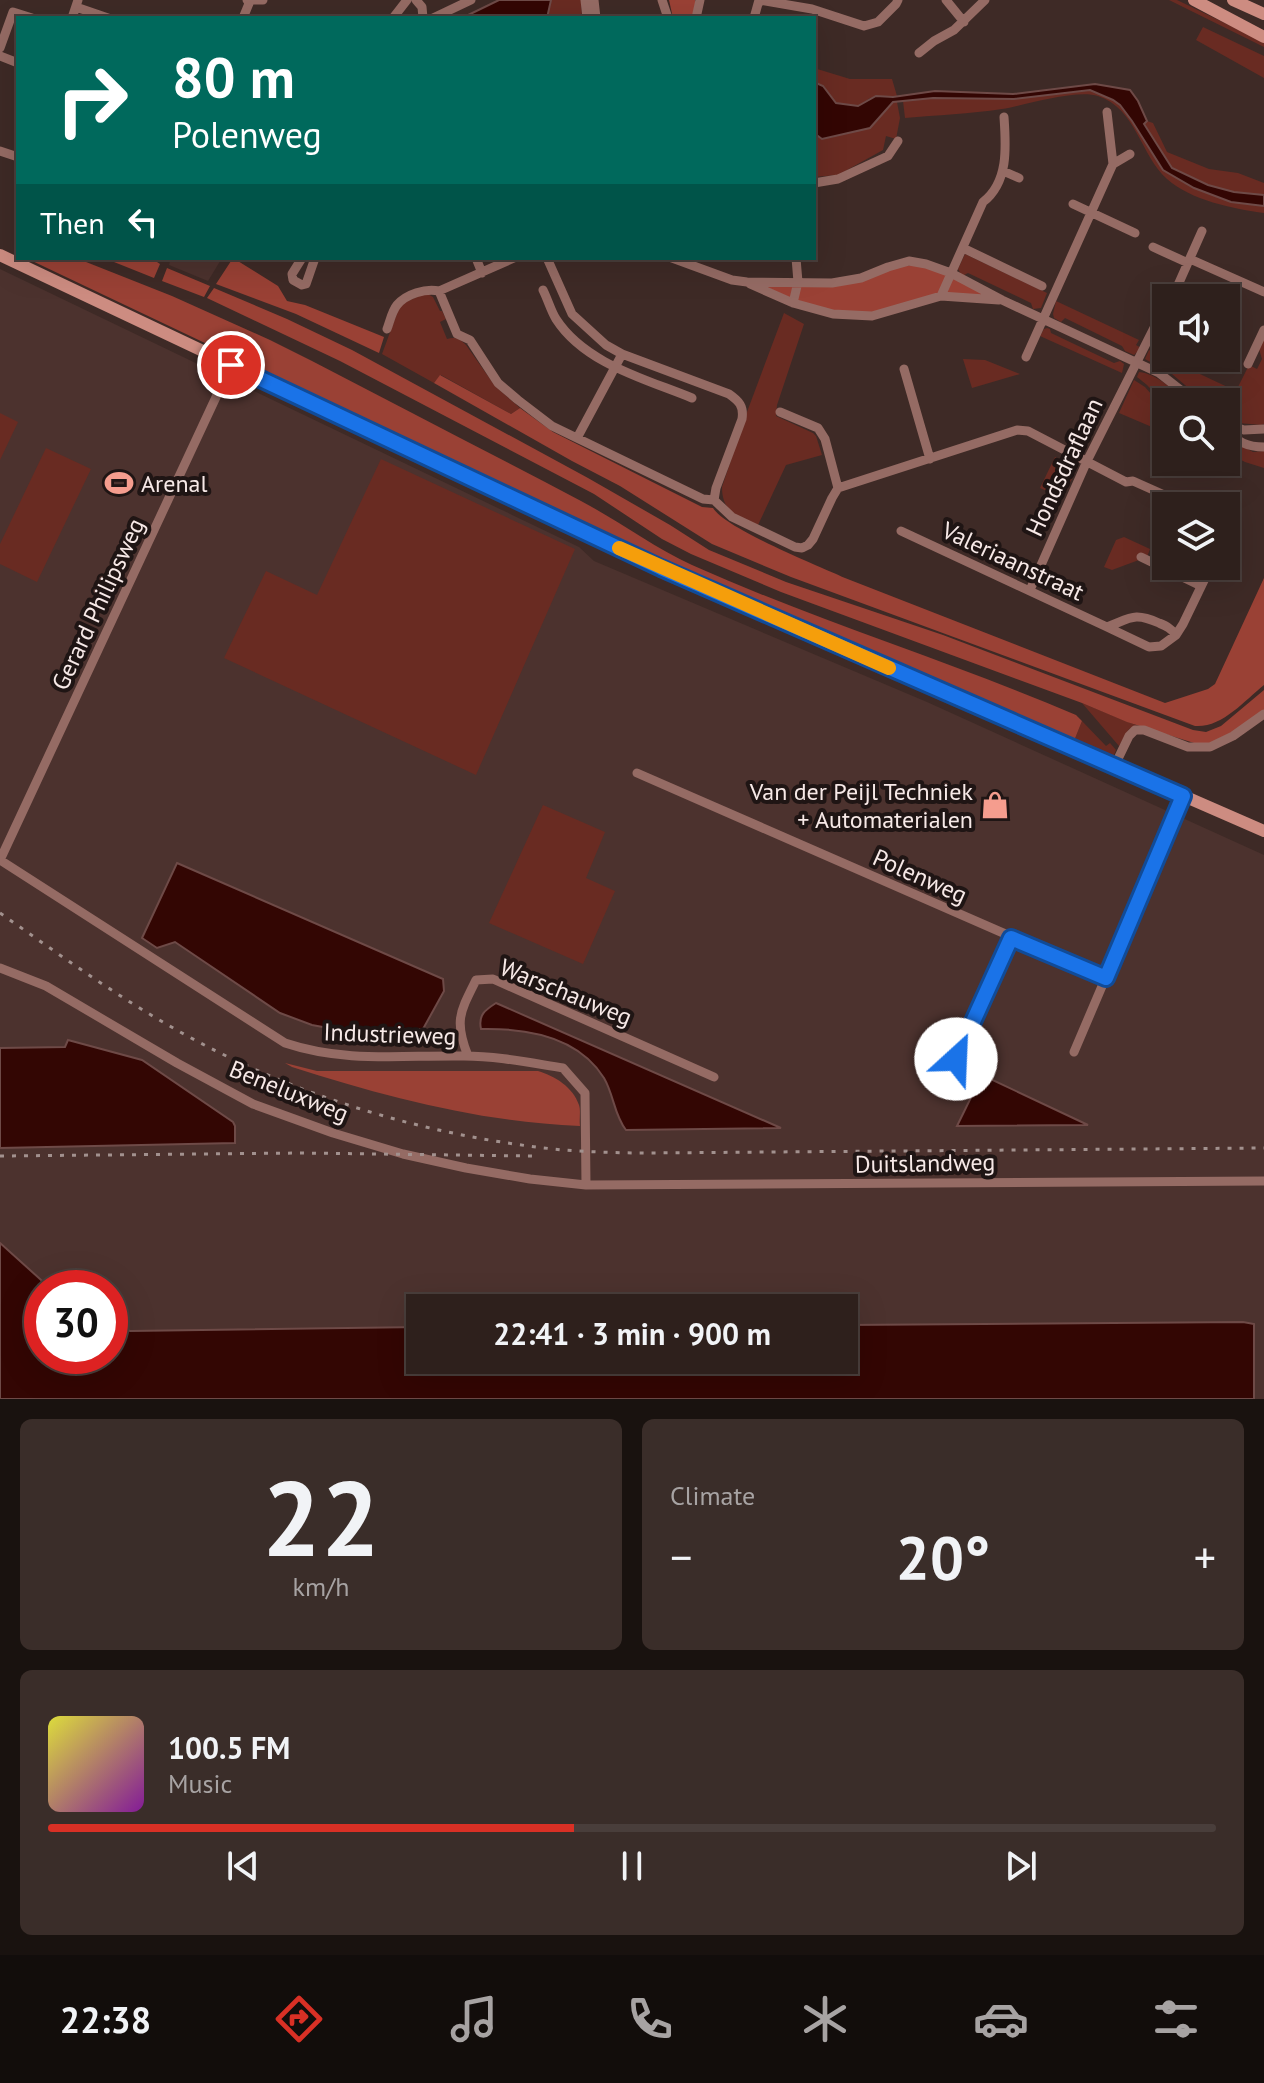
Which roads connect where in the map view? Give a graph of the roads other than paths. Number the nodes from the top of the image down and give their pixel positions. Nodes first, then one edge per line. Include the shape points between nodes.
1 (248, 0) edge
2 (263, 0) edge
3 (407, 0) edge
4 (471, 0) edge
5 (898, 0) edge
6 (946, 0) edge
7 (985, 0) edge
8 (1194, 0) edge
9 (1233, 0) edge
10 (77, 4) edge
11 (1264, 14) edge
12 (26, 16) edge
13 (104, 16) edge
14 (395, 16) edge
15 (437, 16) edge
16 (755, 16) edge
17 (964, 22) junction
18 (1264, 37) edge
19 (0, 48) edge
20 (919, 53) dead end
21 (1107, 112) dead end
22 (1004, 117) dead end
23 (898, 141) dead end
24 (1130, 154) dead end
25 (1113, 164) junction
26 (1003, 171) junction
27 (1019, 178) dead end
28 (816, 183) edge
29 (1073, 204) dead end
30 (1092, 213) junction
31 (1202, 231) dead end
32 (1135, 233) dead end
33 (1153, 247) dead end
34 (963, 248) junction
35 (0, 255) edge
36 (301, 260) edge
37 (314, 260) edge
38 (477, 260) edge
39 (510, 260) edge
40 (548, 260) edge
41 (677, 260) edge
42 (796, 260) edge
43 (1189, 261) junction
44 (482, 273) junction
45 (951, 273) junction
46 (747, 282) junction
47 (798, 282) junction
48 (1179, 284) edge
49 (1042, 286) dead end
50 (543, 290) dead end
51 (439, 291) junction
52 (1264, 292) edge
53 (941, 296) junction
54 (1002, 300) junction
55 (793, 303) junction
56 (1044, 318) junction
57 (387, 329) dead end
58 (1264, 330) edge
59 (1152, 333) edge
60 (622, 354) junction
61 (1026, 357) dead end
62 (1138, 362) junction
63 (1248, 364) dead end
64 (231, 365) junction
65 (616, 368) junction
66 (904, 369) dead end
67 (1178, 388) edge
68 (692, 398) dead end
69 (780, 412) dead end
70 (1240, 429) edge
71 (1264, 429) edge
72 (577, 438) junction
73 (1240, 441) edge
74 (1264, 447) edge
75 (930, 459) junction
76 (1087, 461) junction
77 (838, 488) junction
78 (1158, 492) edge
79 (714, 500) junction
80 (901, 531) dead end
81 (1141, 557) dead end
82 (1204, 580) edge
83 (1201, 586) junction
84 (1030, 590) junction
85 (1107, 627) junction
86 (1176, 635) junction
87 (1264, 714) edge
88 (1115, 765) junction
89 (637, 773) dead end
90 (1183, 796) junction
91 (1264, 831) edge
92 (0, 860) edge
93 (1011, 938) junction
94 (0, 968) edge
95 (1106, 978) junction
96 (1074, 1052) dead end
97 (468, 1056) junction
98 (956, 1059) dead end
99 (714, 1077) dead end
100 (1264, 1181) edge
101 (586, 1185) junction

1 - 2 street
3 - 14 street
4 - 15 street
5 - 16 street via 878,22 864,26 812,9 759,0
6 - 17 street
7 - 17 street
8 - 18 main road
9 - 11 main road
10 - 13 street
12 - 19 street via 13,12
17 - 20 street
21 - 25 street
22 - 26 street
23 - 28 street via 888,156 838,179
24 - 25 street
25 - 30 street
26 - 27 street
26 - 34 street
29 - 30 street
30 - 32 street
30 - 56 street
31 - 43 street
33 - 43 street
34 - 45 street
34 - 49 street
35 - 64 main road
36 - 37 street via 292,274 302,285
38 - 44 street
39 - 44 street
40 - 60 street via 572,314
41 - 46 street
42 - 47 street
43 - 48 street
43 - 52 street
44 - 51 street
45 - 47 street via 909,261 861,278
45 - 53 street
45 - 54 street
46 - 47 street
46 - 55 street
47 - 55 street
50 - 65 street via 570,335
51 - 57 street via 427,289 400,301
51 - 72 street via 457,334 470,340 498,383 552,426
53 - 54 street
53 - 55 street via 872,316 833,314
54 - 56 street
56 - 61 street
56 - 62 street
58 - 63 street
59 - 62 street, Hondsdraflaan
60 - 65 street
60 - 79 street via 739,401 742,419
62 - 67 street
62 - 76 street, Hondsdraflaan
64 - 88 main road via 661,568
64 - 92 street, Gerard Philipsweg
65 - 68 street
65 - 72 street
66 - 75 street
69 - 77 street via 818,428
70 - 71 street
72 - 79 street
73 - 74 street
75 - 76 street via 1017,430
75 - 77 street
76 - 78 street
76 - 84 street, Hondsdraflaan
77 - 79 street via 813,539 802,548 732,517
80 - 84 street, Valeriaanstraat
81 - 83 street
82 - 83 street
83 - 86 street
84 - 85 street, Valeriaanstraat
85 - 86 street, Valeriaanstraat via 1149,647
85 - 86 street via 1143,616
87 - 88 street via 1210,747 1188,747 1135,730
88 - 90 main road
89 - 93 street, Polenweg
90 - 91 main road
90 - 95 street
92 - 97 street, Industrieweg via 285,1043 345,1057
93 - 95 street, Polenweg
93 - 98 street
94 - 101 street, Beneluxweg via 46,986 266,1109 403,1154
95 - 96 street
97 - 99 street, Warschauweg via 460,1036 464,1005 476,980 493,979
97 - 101 street, Industrieweg via 563,1068 585,1093
100 - 101 street, Duitslandweg

